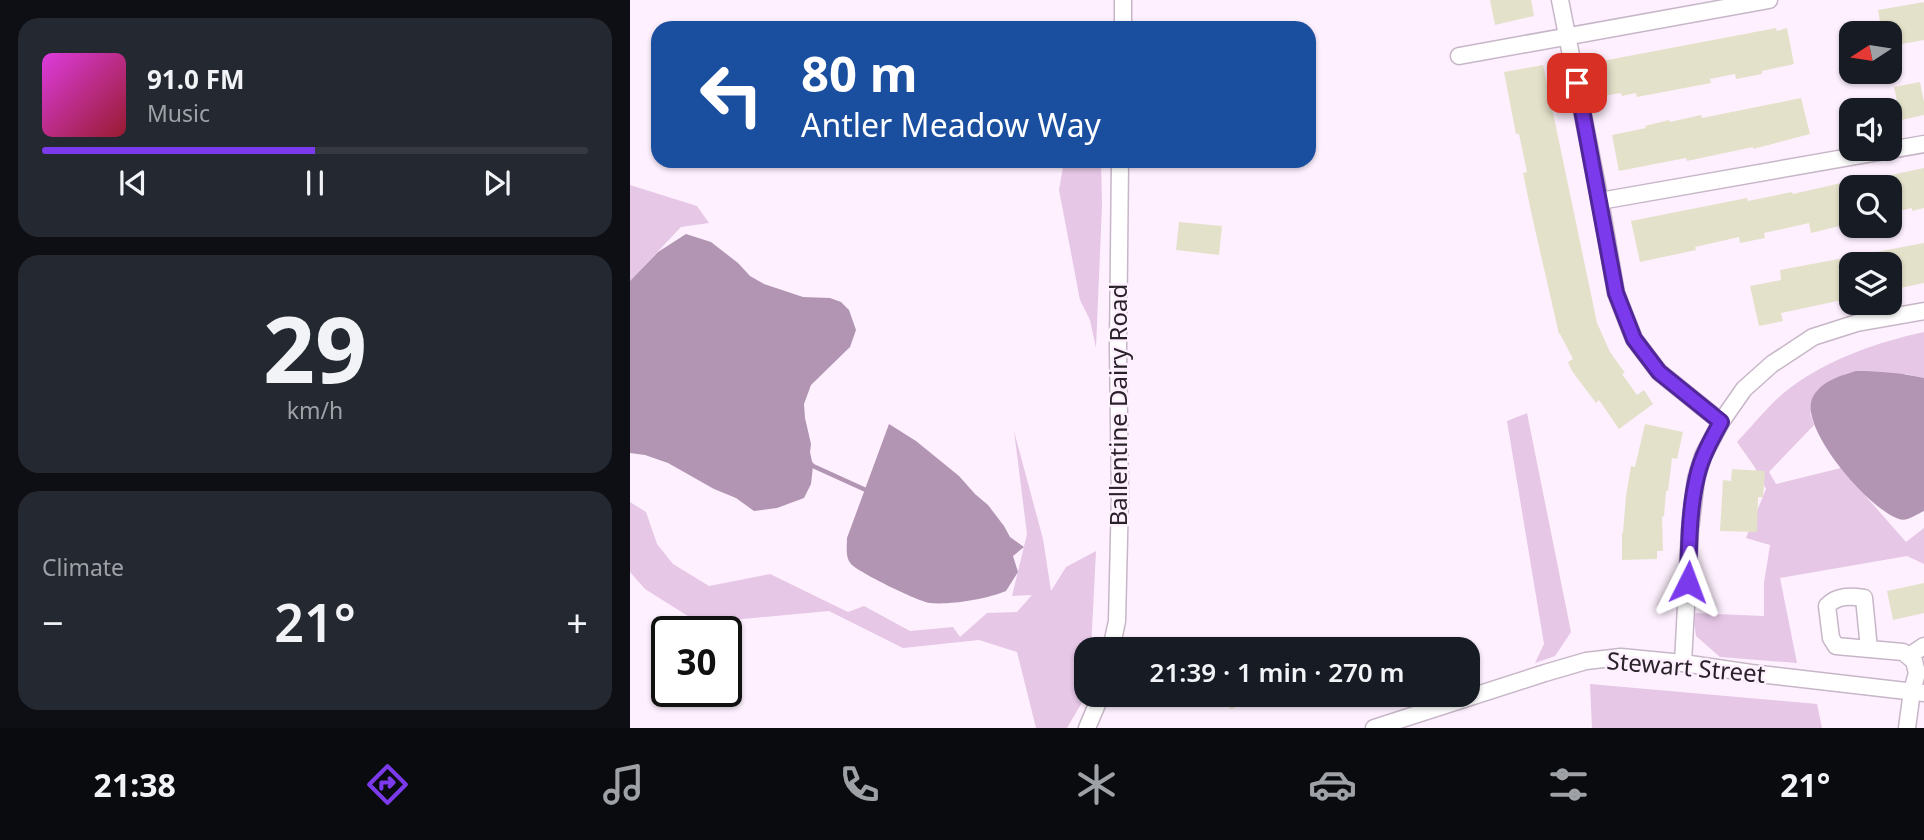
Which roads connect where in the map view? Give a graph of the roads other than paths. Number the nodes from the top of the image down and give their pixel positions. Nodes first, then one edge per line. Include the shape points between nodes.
1 (1123, 0) edge
2 (1560, 0) edge
3 (1769, 0) edge
4 (1123, 21) edge
5 (1568, 36) junction
6 (1459, 56) dead end
7 (1924, 144) edge
8 (1120, 168) edge
9 (1600, 201) junction
10 (1924, 311) edge
11 (1721, 422) junction
12 (1114, 637) edge
13 (1924, 646) edge
14 (1869, 649) dead end
15 (1909, 656) junction
16 (1683, 663) junction
17 (1918, 692) edge
18 (1096, 707) edge
19 (1087, 728) edge
20 (1374, 728) edge
21 (1907, 728) edge

1 - 4 street
2 - 5 street
3 - 5 street
5 - 6 street
5 - 9 street
7 - 9 street
8 - 12 street, Ballentine Dairy Road via 1120,496
9 - 11 street via 1616,293 1634,339 1659,372
10 - 11 street via 1857,323 1813,337 1744,389
11 - 16 street via 1696,479
13 - 15 street
14 - 15 street
15 - 17 street via 1914,661
16 - 17 street, Stewart Street
16 - 20 street, Stewart Street via 1621,657 1586,661
17 - 21 street
18 - 19 street

